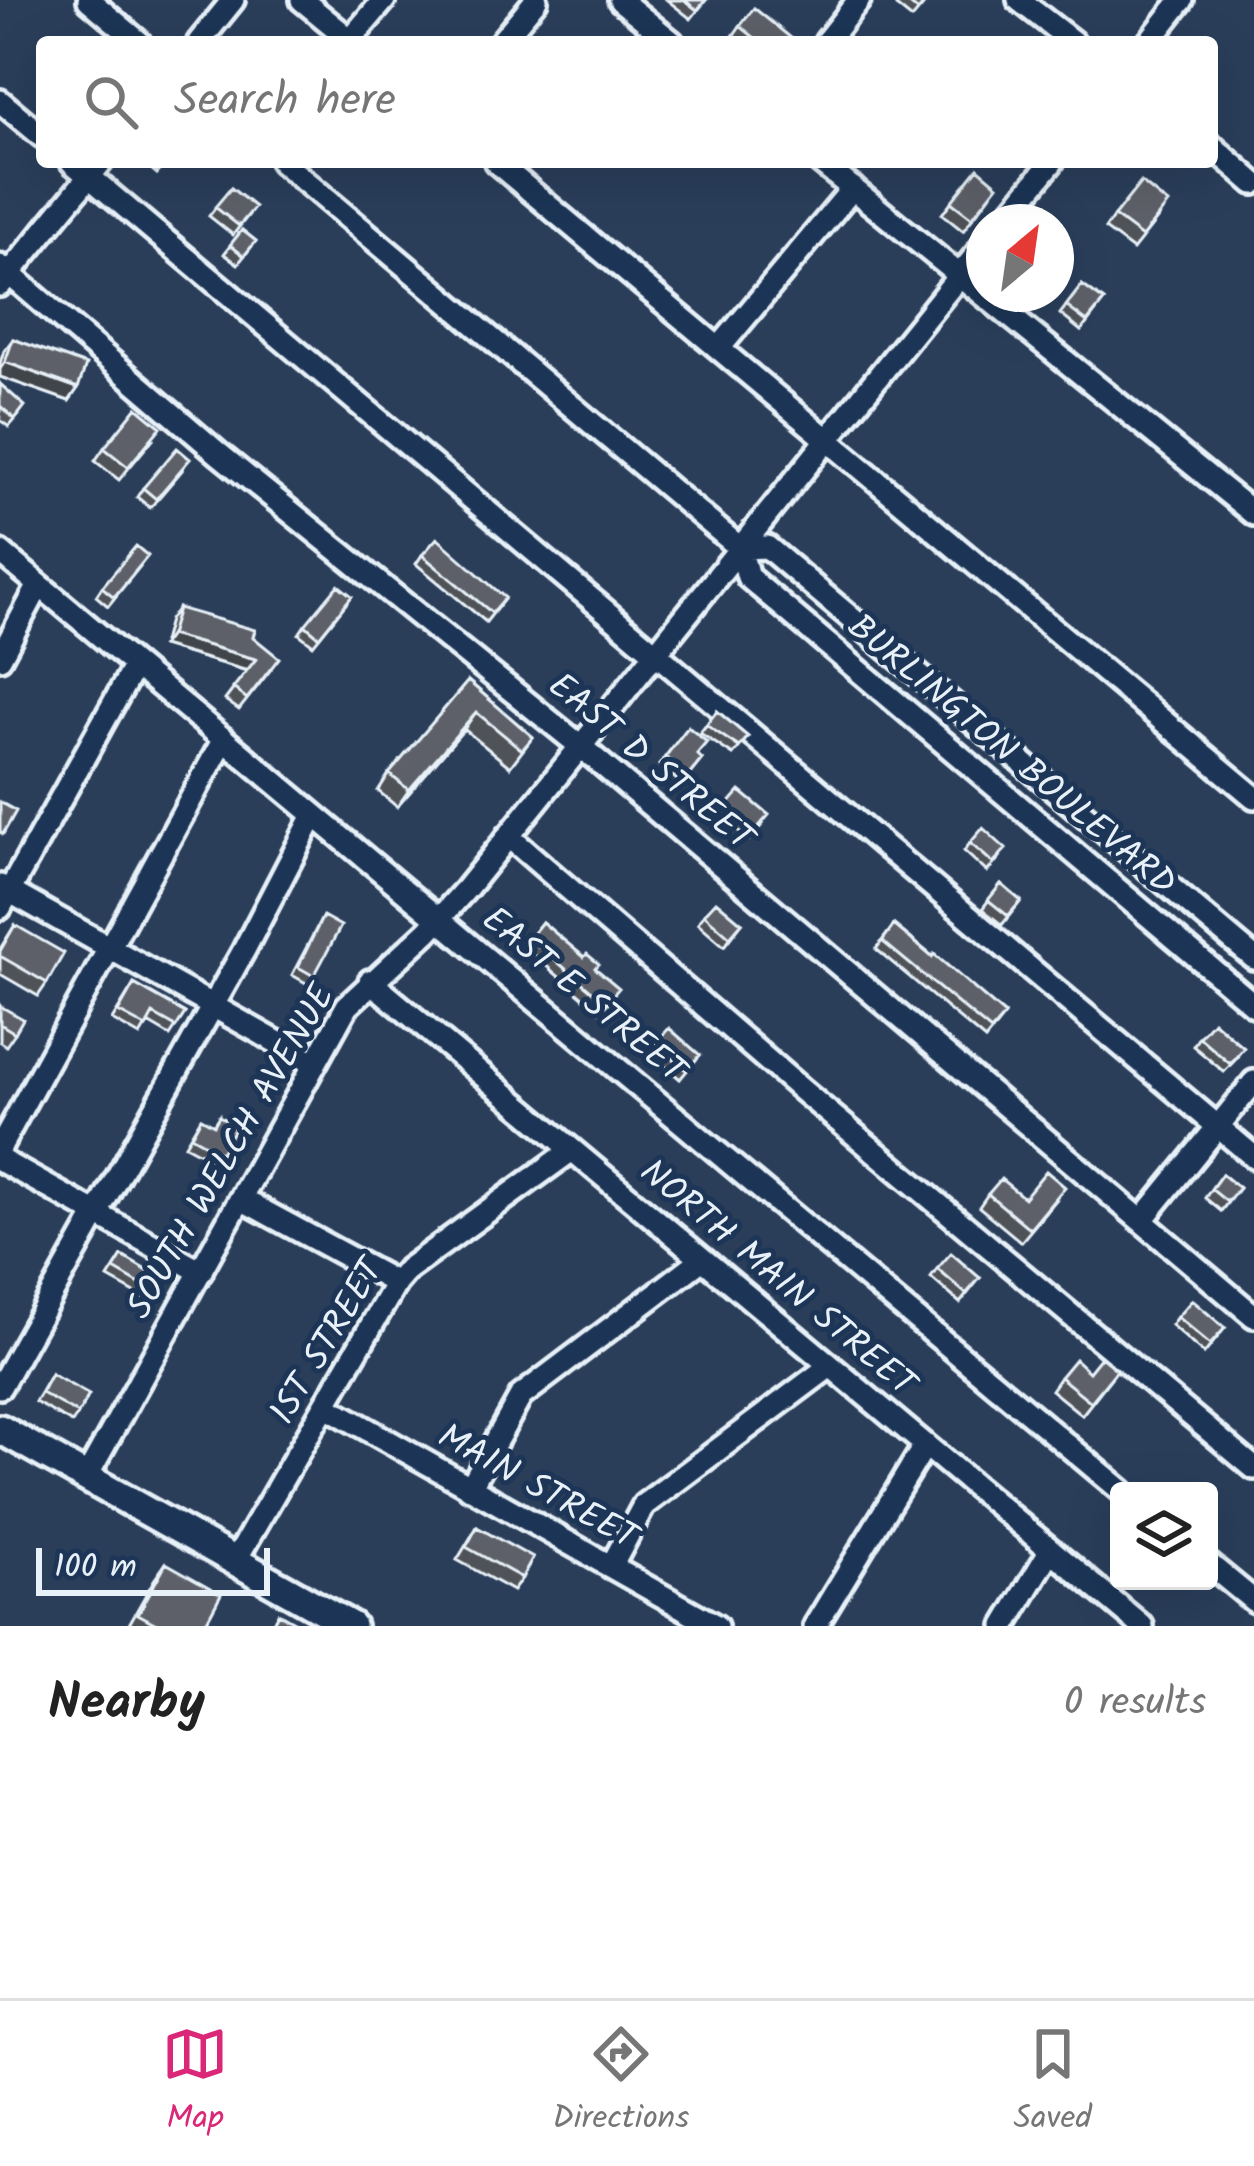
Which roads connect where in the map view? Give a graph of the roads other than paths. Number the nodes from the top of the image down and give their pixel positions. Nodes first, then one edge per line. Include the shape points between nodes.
1 (89, 0) edge
2 (233, 0) edge
3 (302, 0) edge
4 (384, 0) edge
5 (536, 0) edge
6 (620, 0) edge
7 (859, 0) edge
8 (1019, 0) edge
9 (1182, 0) edge
10 (133, 36) edge
11 (204, 36) edge
12 (345, 36) edge
13 (355, 36) edge
14 (506, 36) edge
15 (665, 36) edge
16 (831, 36) edge
17 (1065, 36) edge
18 (1154, 36) edge
19 (0, 101) edge
20 (36, 131) edge
21 (1218, 151) edge
22 (86, 168) edge
23 (88, 168) edge
24 (289, 168) edge
25 (503, 168) edge
26 (828, 168) edge
27 (1047, 168) edge
28 (1254, 182) edge
29 (853, 188) junction
30 (1018, 204) edge
31 (966, 268) edge
32 (3, 275) edge
33 (960, 275) junction
34 (720, 347) junction
35 (827, 440) junction
36 (1254, 514) edge
37 (740, 548) junction
38 (0, 552) edge
39 (39, 585) junction
40 (654, 652) junction
41 (0, 658) edge
42 (135, 665) junction
43 (224, 739) junction
44 (580, 745) junction
45 (1254, 797) edge
46 (314, 815) junction
47 (508, 836) junction
48 (3, 895) edge
49 (439, 918) junction
50 (110, 947) junction
51 (1254, 958) edge
52 (370, 981) junction
53 (212, 1005) junction
54 (1254, 1005) edge
55 (314, 1063) junction
56 (1254, 1082) edge
57 (1218, 1126) junction
58 (0, 1147) edge
59 (572, 1150) junction
60 (1254, 1157) edge
61 (0, 1160) edge
62 (241, 1199) junction
63 (97, 1214) junction
64 (1142, 1220) junction
65 (701, 1260) junction
66 (201, 1272) junction
67 (396, 1283) junction
68 (1254, 1316) edge
69 (830, 1366) junction
70 (0, 1387) edge
71 (326, 1406) junction
72 (0, 1429) edge
73 (925, 1445) junction
74 (1254, 1468) edge
75 (86, 1478) junction
76 (1111, 1482) edge
77 (470, 1488) junction
78 (1050, 1551) junction
79 (235, 1561) junction
80 (611, 1567) junction
81 (1218, 1571) edge
82 (1254, 1601) edge
83 (351, 1626) edge
84 (716, 1626) edge
85 (815, 1626) edge
86 (1005, 1626) edge
87 (1142, 1626) edge

1 - 10 street
2 - 11 street
3 - 12 street
4 - 13 street
5 - 14 street
6 - 15 street
7 - 16 street
8 - 17 street
9 - 18 street
19 - 20 street
21 - 28 street
22 - 32 street
23 - 40 street
24 - 37 street, BURLINGTON BOULEVARD
25 - 34 street
26 - 29 street
27 - 30 street
29 - 33 street
29 - 34 street
31 - 33 street, SOUTH WELCH AVENUE
32 - 44 street, EAST D STREET
33 - 35 street, SOUTH WELCH AVENUE
33 - 36 street
34 - 35 street
35 - 37 street, SOUTH WELCH AVENUE
35 - 45 street
37 - 40 street, SOUTH WELCH AVENUE
37 - 51 street, BURLINGTON BOULEVARD via 767,547
37 - 54 street, BURLINGTON BOULEVARD via 748,577
38 - 39 street, EAST E STREET
39 - 41 street
39 - 42 street, EAST E STREET
40 - 44 street, SOUTH WELCH AVENUE
40 - 57 street
42 - 43 street, EAST E STREET
42 - 48 street
43 - 46 street, EAST E STREET
43 - 50 street
44 - 47 street, SOUTH WELCH AVENUE
44 - 64 street, EAST D STREET
46 - 49 street, EAST E STREET
46 - 53 street
47 - 49 street, SOUTH WELCH AVENUE
47 - 74 street
48 - 50 street
49 - 52 street, SOUTH WELCH AVENUE
49 - 76 street, EAST E STREET
50 - 53 street
50 - 58 street
52 - 55 street, SOUTH WELCH AVENUE
52 - 59 street, NORTH MAIN STREET
53 - 55 street
53 - 63 street
55 - 62 street, SOUTH WELCH AVENUE
56 - 57 street
57 - 60 street
57 - 64 street
59 - 65 street, NORTH MAIN STREET
59 - 67 street, 1ST STREET
61 - 63 street
62 - 66 street, SOUTH WELCH AVENUE
62 - 67 street
63 - 66 street
63 - 70 street
64 - 68 street, EAST D STREET
65 - 69 street, NORTH MAIN STREET
65 - 77 street via 520,1396
66 - 75 street, SOUTH WELCH AVENUE
67 - 71 street, 1ST STREET
69 - 73 street, NORTH MAIN STREET
69 - 80 street via 644,1505
71 - 77 street, MAIN STREET
71 - 79 street, 1ST STREET
72 - 75 main road
73 - 78 street, NORTH MAIN STREET
73 - 85 street
75 - 79 main road
77 - 80 street, MAIN STREET
78 - 86 street
78 - 87 street, NORTH MAIN STREET
79 - 83 main road
80 - 84 street, MAIN STREET
81 - 82 street

